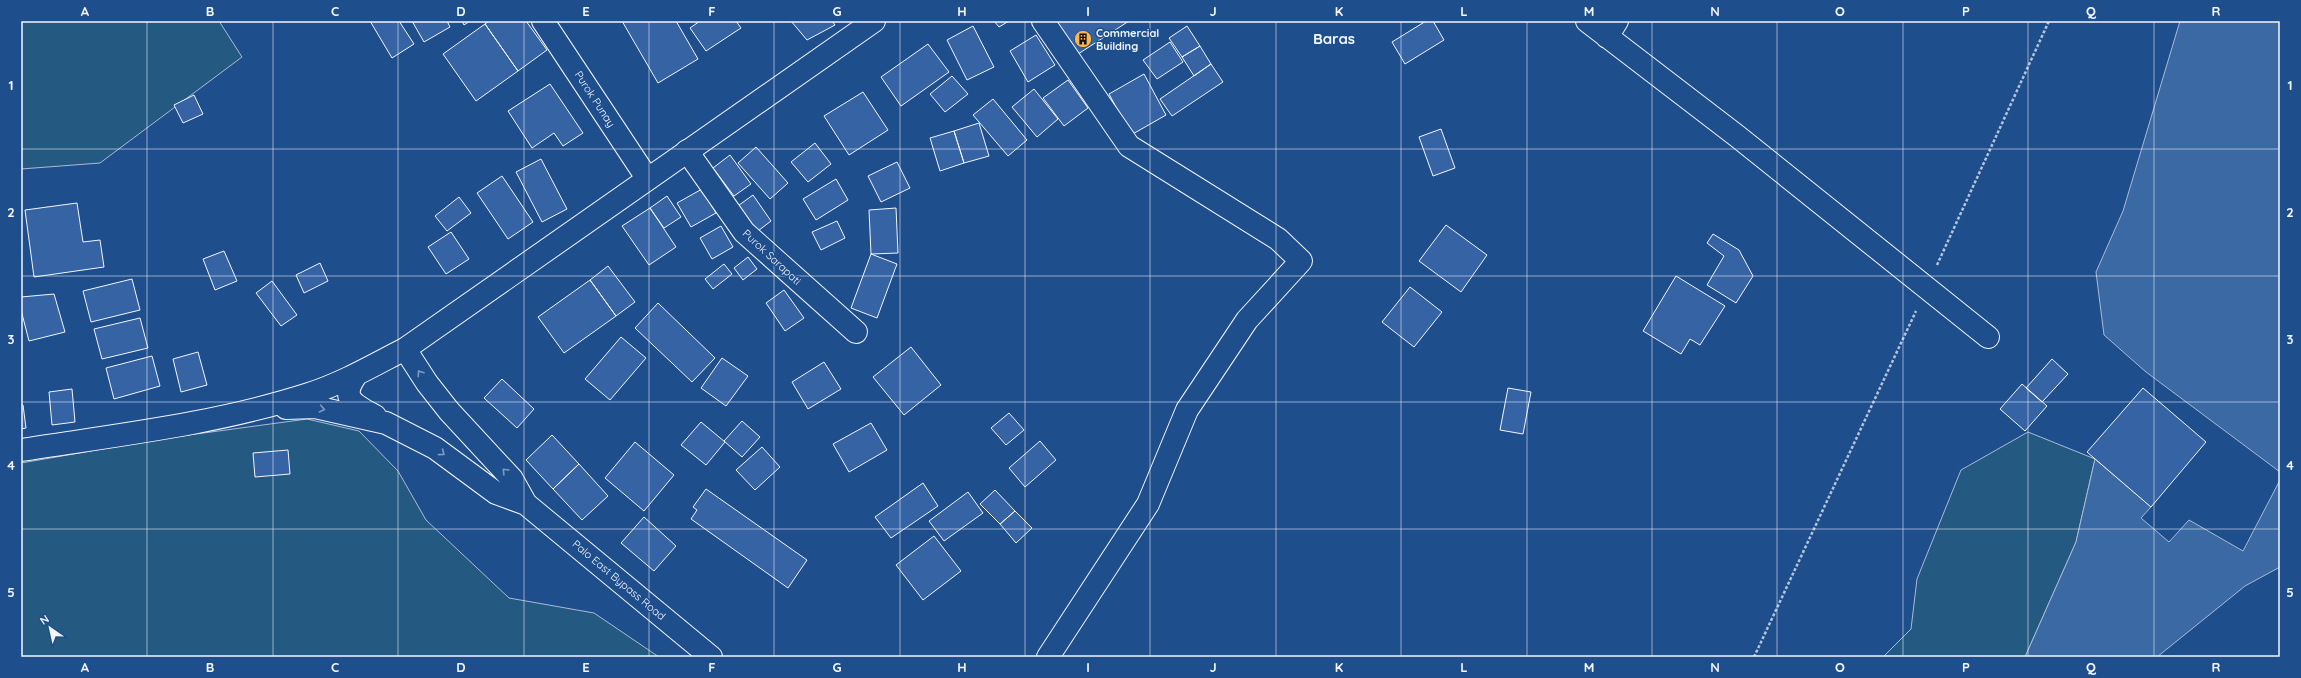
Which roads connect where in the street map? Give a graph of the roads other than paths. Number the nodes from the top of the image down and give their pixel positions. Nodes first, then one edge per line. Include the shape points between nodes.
1 (543, 21) edge
2 (874, 21) edge
3 (1043, 21) edge
4 (1587, 21) edge
5 (1612, 29) edge
6 (687, 151) junction
7 (647, 178) junction
8 (856, 332) dead end
9 (1988, 337) dead end
10 (406, 349) junction
11 (357, 374) junction
12 (255, 410) junction
13 (386, 423) junction
14 (21, 450) edge
15 (526, 504) junction
16 (711, 657) edge
17 (1048, 657) edge

1 - 7 main road, Purok Punay
2 - 6 main road
3 - 17 main road via 1128,146 1278,239 1301,261 1247,320 1187,410 1148,504
4 - 5 main road
5 - 9 main road via 1737,136
6 - 7 main road
6 - 8 main road, Purok Sarapati via 744,232
7 - 10 main road
10 - 11 main road
15 -> 10 main road, Palo East Bypass Road via 512,479 449,411 427,383
11 - 12 main road via 310,393
11 - 13 main road, Palo East Bypass Road via 348,389 348,397 358,407
12 -> 13 main road, Palo East Bypass Road via 315,407
12 - 14 main road
13 -> 15 main road, Palo East Bypass Road via 435,448 496,493
15 - 16 main road, Palo East Bypass Road

